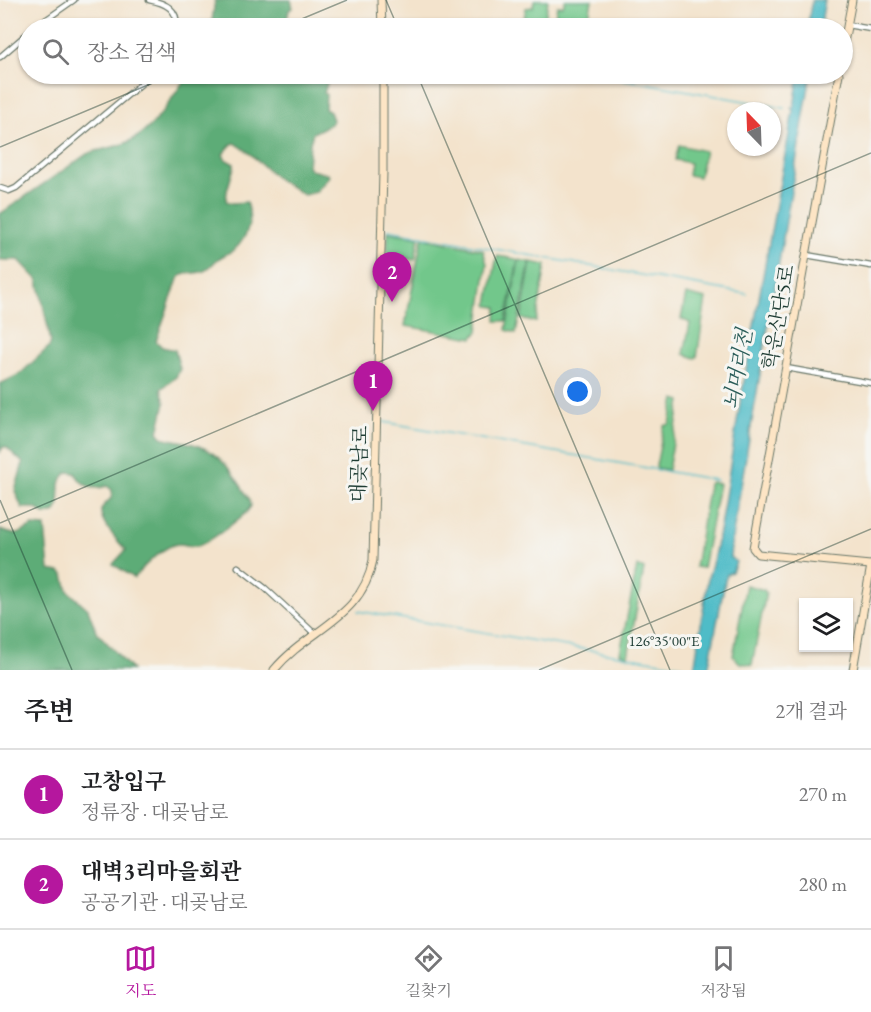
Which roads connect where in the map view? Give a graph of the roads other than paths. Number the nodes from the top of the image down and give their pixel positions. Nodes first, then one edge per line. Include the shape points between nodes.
1 (74, 0) edge
2 (149, 0) edge
3 (381, 0) edge
4 (852, 0) edge
5 (48, 18) edge
6 (176, 18) edge
7 (382, 18) edge
8 (849, 18) edge
9 (853, 26) edge
10 (871, 29) edge
11 (18, 42) edge
12 (0, 57) edge
13 (141, 84) edge
14 (383, 84) edge
15 (837, 84) edge
16 (0, 188) edge
17 (806, 255) junction
18 (871, 266) edge
19 (786, 368) junction
20 (871, 383) edge
21 (871, 563) edge
22 (238, 567) dead end
23 (315, 634) junction
24 (274, 670) edge
25 (853, 670) edge

1 - 5 street
2 - 6 street via 165,4
3 - 7 street
4 - 8 street
9 - 10 street
11 - 12 street
13 - 16 street via 16,188
14 - 23 street, 대곶남로 via 373,560 357,598
15 - 17 street, 학운산단5로
17 - 18 street
17 - 19 street, 학운산단5로
19 - 20 street
19 - 21 street, 학운산단5로 via 753,548 758,554
21 - 25 street
22 - 23 street
23 - 24 street, 대곶남로

